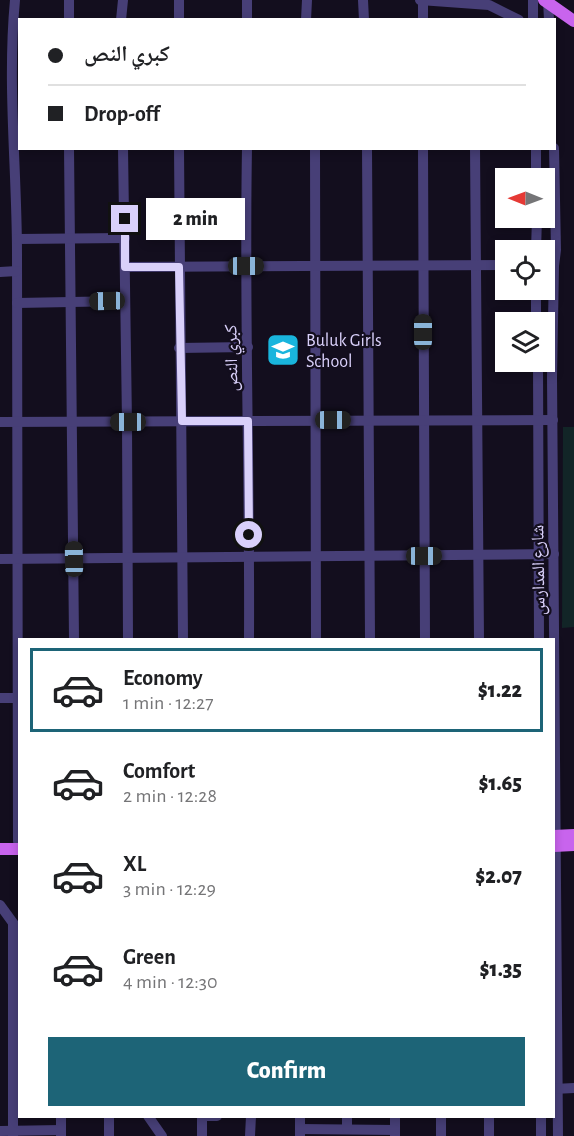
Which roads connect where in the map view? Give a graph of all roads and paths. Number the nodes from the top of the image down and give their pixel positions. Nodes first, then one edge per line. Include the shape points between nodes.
1 (15, 0) edge
2 (69, 0) edge
3 (123, 0) edge
4 (178, 0) edge
5 (247, 0) edge
6 (307, 0) edge
7 (363, 0) edge
8 (422, 0) edge
9 (533, 0) edge
10 (547, 1) edge
11 (69, 18) edge
12 (121, 18) edge
13 (178, 18) edge
14 (247, 18) edge
15 (306, 18) edge
16 (363, 18) edge
17 (423, 18) edge
18 (515, 18) edge
19 (533, 18) edge
20 (549, 18) edge
21 (574, 21) edge
22 (16, 26) edge
23 (0, 127) edge
24 (16, 127) edge
25 (69, 150) edge
26 (123, 150) edge
27 (179, 150) edge
28 (247, 150) edge
29 (315, 150) edge
30 (367, 150) edge
31 (423, 150) edge
32 (476, 150) edge
33 (536, 150) edge
34 (554, 150) edge
35 (536, 168) edge
36 (125, 238) junction
37 (17, 239) junction
38 (71, 239) junction
39 (555, 252) edge
40 (314, 265) junction
41 (478, 265) junction
42 (246, 266) junction
43 (423, 266) junction
44 (495, 266) edge
45 (125, 267) junction
46 (179, 267) junction
47 (369, 267) junction
48 (17, 271) junction
49 (0, 272) edge
50 (550, 300) edge
51 (125, 301) junction
52 (70, 302) junction
53 (17, 303) junction
54 (248, 347) junction
55 (179, 348) junction
56 (538, 372) edge
57 (424, 419) junction
58 (478, 419) junction
59 (539, 419) junction
60 (316, 420) junction
61 (368, 420) junction
62 (553, 420) junction
63 (182, 421) junction
64 (248, 421) junction
65 (0, 422) edge
66 (17, 422) junction
67 (72, 422) junction
68 (128, 422) junction
69 (539, 554) junction
70 (554, 554) junction
71 (478, 555) junction
72 (424, 556) junction
73 (370, 557) junction
74 (183, 558) junction
75 (249, 558) junction
76 (316, 558) junction
77 (0, 559) edge
78 (18, 559) junction
79 (74, 559) junction
80 (127, 559) junction
81 (19, 638) edge
82 (74, 638) edge
83 (128, 638) edge
84 (183, 638) edge
85 (249, 638) edge
86 (316, 638) edge
87 (370, 638) edge
88 (424, 638) edge
89 (479, 638) edge
90 (539, 638) edge
91 (554, 638) edge
92 (0, 698) edge
93 (18, 698) edge
94 (574, 835) edge
95 (0, 840) edge
96 (555, 841) edge
97 (18, 843) edge
98 (18, 843) edge
99 (574, 845) edge
100 (0, 849) edge
101 (0, 906) edge
102 (16, 928) edge
103 (16, 1078) edge
104 (0, 1079) edge
105 (574, 1088) edge
106 (556, 1089) edge
107 (109, 1118) edge
108 (202, 1118) edge
109 (250, 1118) edge
110 (347, 1118) edge
111 (441, 1118) edge
112 (489, 1118) edge
113 (541, 1118) edge
114 (153, 1123) edge
115 (347, 1130) junction
116 (0, 1131) edge
117 (300, 1132) edge
118 (61, 1133) edge
119 (395, 1133) edge
120 (13, 1134) edge
121 (109, 1136) edge
122 (162, 1136) edge
123 (202, 1136) edge
124 (250, 1136) edge
125 (441, 1136) edge
126 (489, 1136) edge
127 (541, 1136) edge
128 (558, 1136) edge

1 - 22 street
2 - 11 street
3 - 12 street
4 - 13 street
5 - 14 street
6 - 15 street
7 - 16 street
8 - 17 street
8 - 18 street via 489,5
9 - 19 street
10 - 20 street
10 - 21 main road
22 - 24 street
23 - 24 street
24 - 37 street
25 - 38 street
26 - 36 street
27 - 46 street
28 - 42 street, كبري النص
29 - 40 street
30 - 47 street
31 - 43 street
32 - 41 street
33 - 35 street
34 - 39 street, شارع المدارس
36 - 38 street
36 - 45 street
37 - 38 street
37 - 48 street
38 - 52 street
40 - 42 street
40 - 47 street
40 - 60 street
41 - 43 street
41 - 44 street
41 - 58 street
42 - 46 street
42 - 54 street, كبري النص
43 - 47 street
43 - 57 street
45 - 46 street
45 - 51 street
46 - 55 street
47 - 61 street
48 - 49 street
48 - 53 street
50 - 62 street, شارع المدارس
51 - 52 street
51 - 68 street
52 - 53 street
52 - 67 street
53 - 66 street
54 - 55 street
54 - 64 street, كبري النص
55 - 63 street
56 - 59 street
57 - 58 street
57 - 61 street
57 - 72 street
58 - 59 street
58 - 71 street
59 - 62 street
59 - 69 street
60 - 61 street
60 - 64 street
60 - 76 street
61 - 73 street
62 - 70 street, شارع المدارس
63 - 64 street
63 - 68 street
63 - 74 street
64 - 75 street, كبري النص
65 - 66 street
66 - 67 street
66 - 78 street
67 - 68 street
67 - 79 street
68 - 80 street
69 - 70 street
69 - 71 street
69 - 90 street
70 - 91 street, شارع المدارس
71 - 72 street
71 - 89 street
72 - 73 street
72 - 88 street
73 - 76 street
73 - 87 street
74 - 75 street
74 - 80 street
74 - 84 street
75 - 76 street
75 - 85 street, كبري النص
76 - 86 street
77 - 78 street
78 - 79 street
78 - 81 street
79 - 80 street
79 - 82 street
80 - 83 street
92 - 93 street
94 - 96 main road
95 - 97 main road
96 - 99 main road
96 - 106 street, شارع المدارس
98 - 100 main road
101 - 102 street
102 - 103 street
103 - 104 street
103 - 120 street
105 - 106 street
106 - 128 street, شارع المدارس
107 - 121 street
108 - 123 street
109 - 124 street
110 - 115 street
111 - 125 street
112 - 126 street
113 - 127 street
114 - 122 street
115 - 117 street
115 - 119 street
116 - 120 street
118 - 120 street

